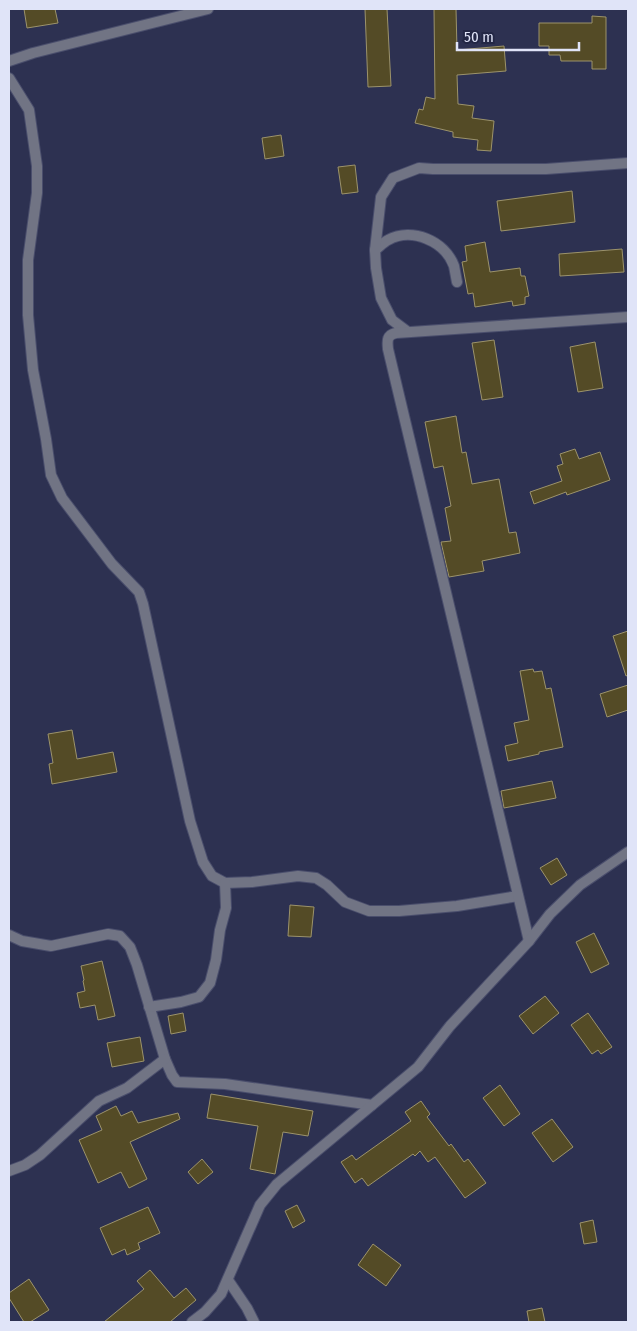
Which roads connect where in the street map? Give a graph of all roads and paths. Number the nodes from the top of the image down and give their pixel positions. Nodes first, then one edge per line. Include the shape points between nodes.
1 (208, 9) edge
2 (9, 61) edge
3 (9, 78) edge
4 (628, 163) edge
5 (375, 250) junction
6 (456, 282) dead end
7 (628, 317) edge
8 (408, 332) junction
9 (628, 852) edge
10 (225, 883) junction
11 (518, 896) junction
12 (9, 935) edge
13 (529, 941) junction
14 (149, 1007) junction
15 (165, 1059) junction
16 (372, 1105) junction
17 (9, 1171) edge
18 (228, 1280) junction
19 (192, 1322) edge
20 (254, 1322) edge

1 - 2 street
3 - 10 street via 29,110 37,166 37,193 28,260 28,315 33,370 51,475 67,505 112,564 139,592 190,821 203,862 212,876
4 - 5 street via 546,168 419,168 394,178 380,197
5 - 6 street via 388,240 403,235 419,236 446,252 454,266
5 - 8 street via 381,298 392,320
7 - 8 street
8 - 11 street via 391,334 388,349
9 - 13 street via 580,884
10 - 11 street via 298,876 316,878 345,902 369,911 457,906
10 - 14 street via 226,908 210,982 199,997
11 - 13 street
12 - 14 street via 22,941 51,946 108,934 120,936 130,947
13 - 16 street via 450,1026 418,1067
14 - 15 street
15 - 16 street via 177,1082 225,1084
15 - 17 street via 128,1088 99,1101 40,1155
16 - 18 street via 277,1184 260,1206
18 - 19 street via 221,1294
18 - 20 street

